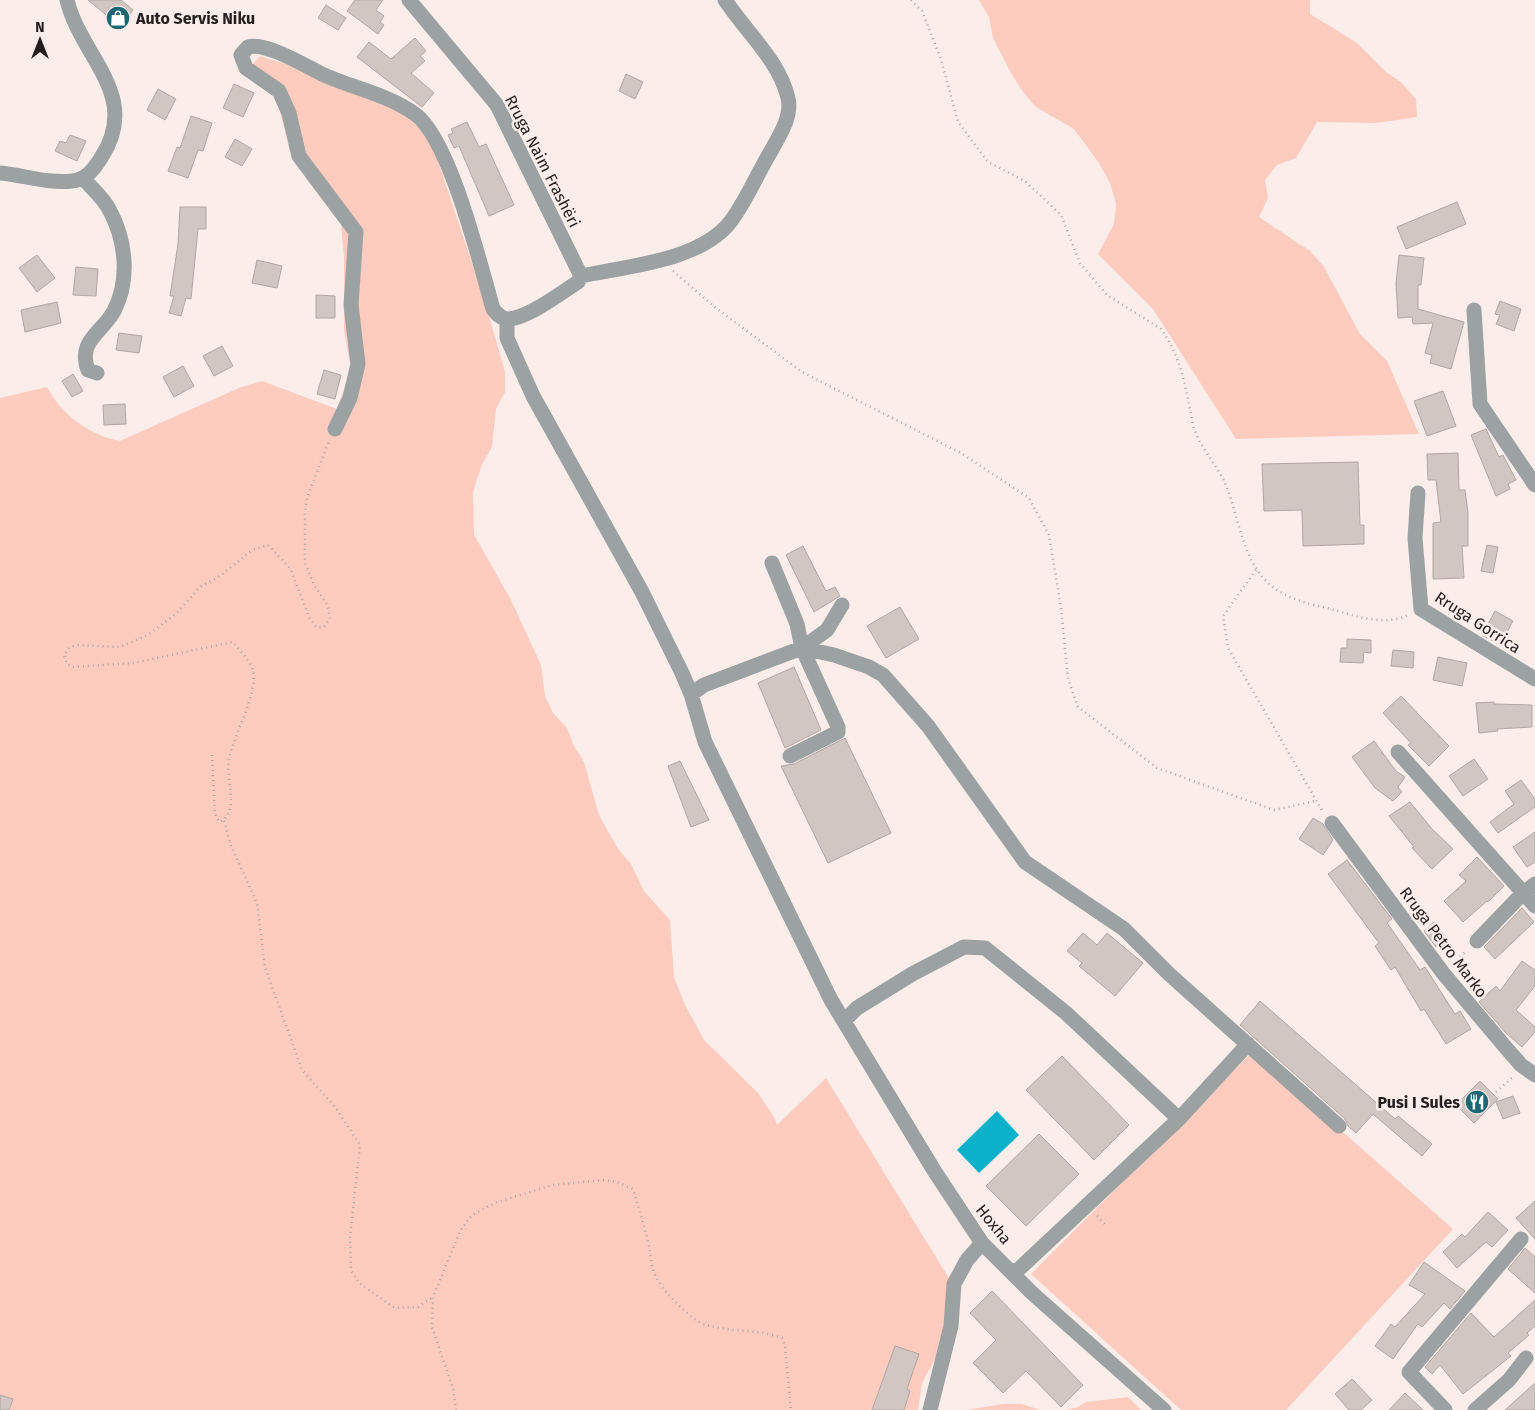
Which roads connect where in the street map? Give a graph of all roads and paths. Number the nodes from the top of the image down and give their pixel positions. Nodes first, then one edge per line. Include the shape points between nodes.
1 (67, 0) edge
2 (409, 0) edge
3 (725, 0) edge
4 (911, 0) edge
5 (0, 173) edge
6 (83, 178) junction
7 (661, 260) junction
8 (581, 276) junction
9 (1474, 310) dead end
10 (507, 319) junction
11 (97, 373) dead end
12 (335, 429) joint
13 (1535, 485) edge
14 (1418, 493) dead end
15 (772, 563) dead end
16 (1256, 570) junction
17 (842, 604) dead end
18 (1421, 609) junction
19 (802, 648) junction
20 (1535, 679) edge
21 (691, 694) junction
22 (1398, 752) dead end
23 (212, 755) dead end
24 (790, 756) dead end
25 (1315, 801) junction
26 (224, 820) junction
27 (1332, 824) joint
28 (1529, 888) edge
29 (1535, 906) edge
30 (1477, 941) dead end
31 (845, 1020) junction
32 (1248, 1044) junction
33 (1530, 1071) edge
34 (1496, 1092) dead end
35 (1179, 1119) junction
36 (1339, 1126) dead end
37 (1521, 1239) dead end
38 (982, 1242) junction
39 (1015, 1272) junction
40 (433, 1297) junction
41 (1526, 1358) dead end
42 (456, 1410) edge
43 (791, 1410) edge
44 (930, 1410) edge
45 (1164, 1410) edge
46 (1445, 1410) edge
47 (1475, 1410) edge

1 - 6 street via 79,32 101,68 116,105 114,133 109,145
2 - 8 street, Rruga Naim Frashëri via 497,105
3 - 7 street via 774,67 788,99 788,114 730,222 708,242
4 - 16 path via 922,11 941,59 958,122 988,162 1025,180 1061,215 1080,263 1107,295 1161,329 1166,336 1179,358 1194,427 1224,482 1246,551
5 - 6 street via 63,182
6 - 11 street via 110,210 124,258 118,302 106,323 86,345 88,370
7 - 8 street
7 - 25 path via 716,308 802,372 961,453 1029,498 1049,535 1062,608 1068,679 1078,707 1157,768 1274,810
8 - 10 street via 578,282 539,307 517,318
9 - 13 street via 1480,404
10 - 12 street via 499,317 493,308 442,149 424,120 395,102 346,85 269,50 248,47 241,55 246,68 279,90 289,113 299,156 356,232 351,305 358,364 350,398
10 - 21 street, Hoxha via 507,338 533,396 642,592
12 - 26 path via 307,498 305,512 305,563 328,606 330,619 324,627 316,627 310,619 290,568 268,545 252,550 220,576 200,587 176,614 148,636 120,647 78,645 67,649 64,655 64,661 72,667 105,666 233,642 253,670 253,686 231,745 228,761 232,807
14 - 18 street, Rruga Gorrica via 1415,538
15 - 19 street via 797,624
16 - 18 path via 1286,596 1352,616 1400,619
16 - 25 path via 1223,616 1228,648 1301,770
17 - 19 street via 827,630
18 - 20 street, Rruga Gorrica
19 - 21 street via 704,685
19 - 24 street via 838,732
19 - 32 street via 834,655 883,675 928,726 1025,862 1124,929 1168,974
21 - 31 street, Hoxha via 705,742 832,1000
22 - 28 street
23 - 26 path via 215,814 219,822
25 - 27 path
26 - 40 path via 231,846 257,903 265,967 302,1070 336,1108 360,1145 350,1237 351,1270 359,1283 395,1308 418,1307
27 - 33 street, Rruga Petro Marko via 1443,973 1501,1043
28 - 29 street
28 - 30 street
31 - 35 street via 856,1008 914,973 964,948 985,948 1066,1013
31 - 38 street, Hoxha via 935,1172
32 - 35 street
32 - 36 street
33 - 34 path
35 - 39 street
37 - 46 street via 1409,1372
38 - 39 street, Hoxha
38 - 44 street via 954,1284 952,1326
39 - 45 street, Hoxha via 1032,1293
40 - 42 path via 432,1327 453,1389
40 - 43 path via 460,1231 472,1215 495,1203 552,1185 603,1180 617,1182 633,1189 655,1276 683,1310 703,1325 782,1338
41 - 47 street via 1509,1380

